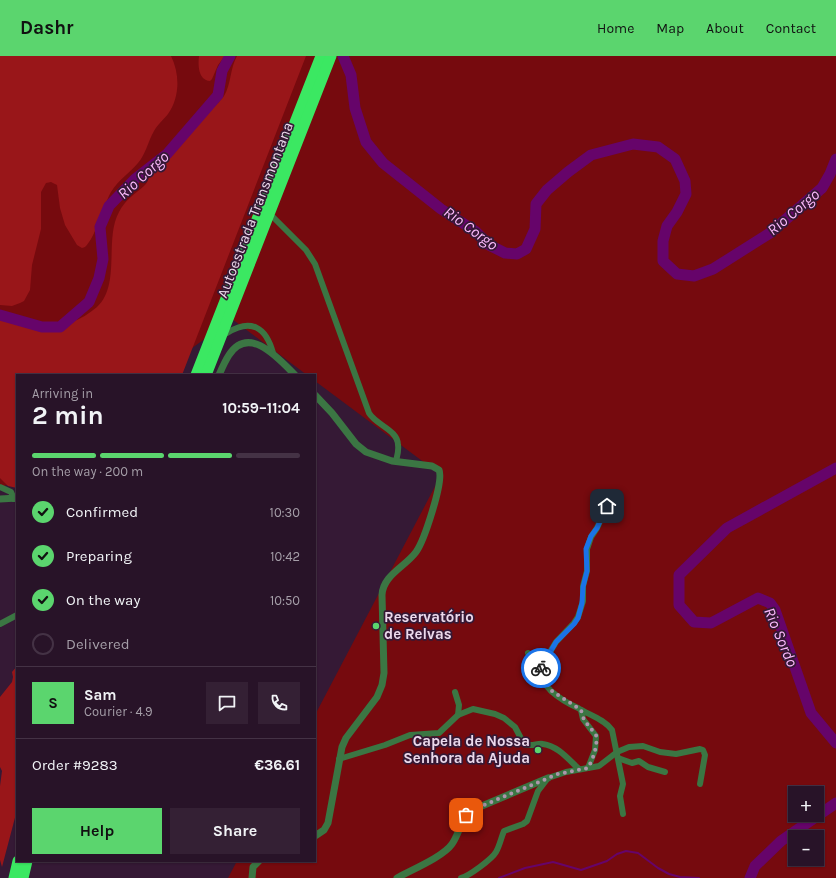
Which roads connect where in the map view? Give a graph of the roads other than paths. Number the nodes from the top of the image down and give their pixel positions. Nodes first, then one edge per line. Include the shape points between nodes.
1 (321, 56) edge
2 (331, 56) edge
3 (274, 218) dead end
4 (227, 333) dead end
5 (273, 353) junction
6 (196, 374) edge
7 (206, 374) edge
8 (219, 374) edge
9 (294, 374) edge
10 (316, 396) edge
11 (396, 461) junction
12 (0, 487) edge
13 (0, 499) edge
14 (15, 499) edge
15 (607, 506) dead end
16 (16, 616) edge
17 (0, 624) edge
18 (528, 654) dead end
19 (538, 672) junction
20 (455, 692) dead end
21 (581, 710) junction
22 (458, 715) junction
23 (618, 755) junction
24 (339, 759) junction
25 (588, 768) junction
26 (578, 769) junction
27 (665, 772) dead end
28 (548, 778) junction
29 (700, 784) dead end
30 (623, 814) dead end
31 (316, 835) edge
32 (18, 862) edge
33 (27, 862) edge
34 (258, 862) edge
35 (14, 878) edge
36 (23, 878) edge
37 (252, 878) edge
38 (397, 878) edge
39 (461, 878) edge

1 - 6 highway, Autoestrada Transmontana
2 - 7 highway, Autoestrada Transmontana
3 - 11 street via 306,250 315,264 368,411 397,438
4 - 5 street via 240,326 257,328 268,338
5 - 8 street via 257,344 244,343 232,351
5 - 9 street
10 - 11 street via 363,451
11 - 24 street via 435,466 440,472 440,482 420,544 383,586 382,685 375,700 344,741
12 - 14 street via 11,492
13 - 14 street
15 - 19 street via 586,549 587,571 578,618 556,642
16 - 17 street
18 - 19 street
19 - 21 street via 552,691
20 - 22 street via 459,705
21 - 23 street via 609,726
21 - 25 street via 583,719 596,737 594,753
22 - 24 street via 439,733 410,735
22 - 26 street via 475,709 501,716 515,727 524,744 552,747
23 - 25 street via 599,766
23 - 27 street via 632,763 639,761 648,767
23 - 29 street via 626,748 639,746 676,754 701,749 705,757
23 - 30 street via 623,784 620,796
24 - 31 street via 328,823 324,830
25 - 26 street
26 - 28 street
28 - 38 street via 470,811 444,853
28 - 39 street via 538,791 527,822 504,831 494,855
32 - 35 highway
33 - 36 highway
34 - 37 street via 254,867

